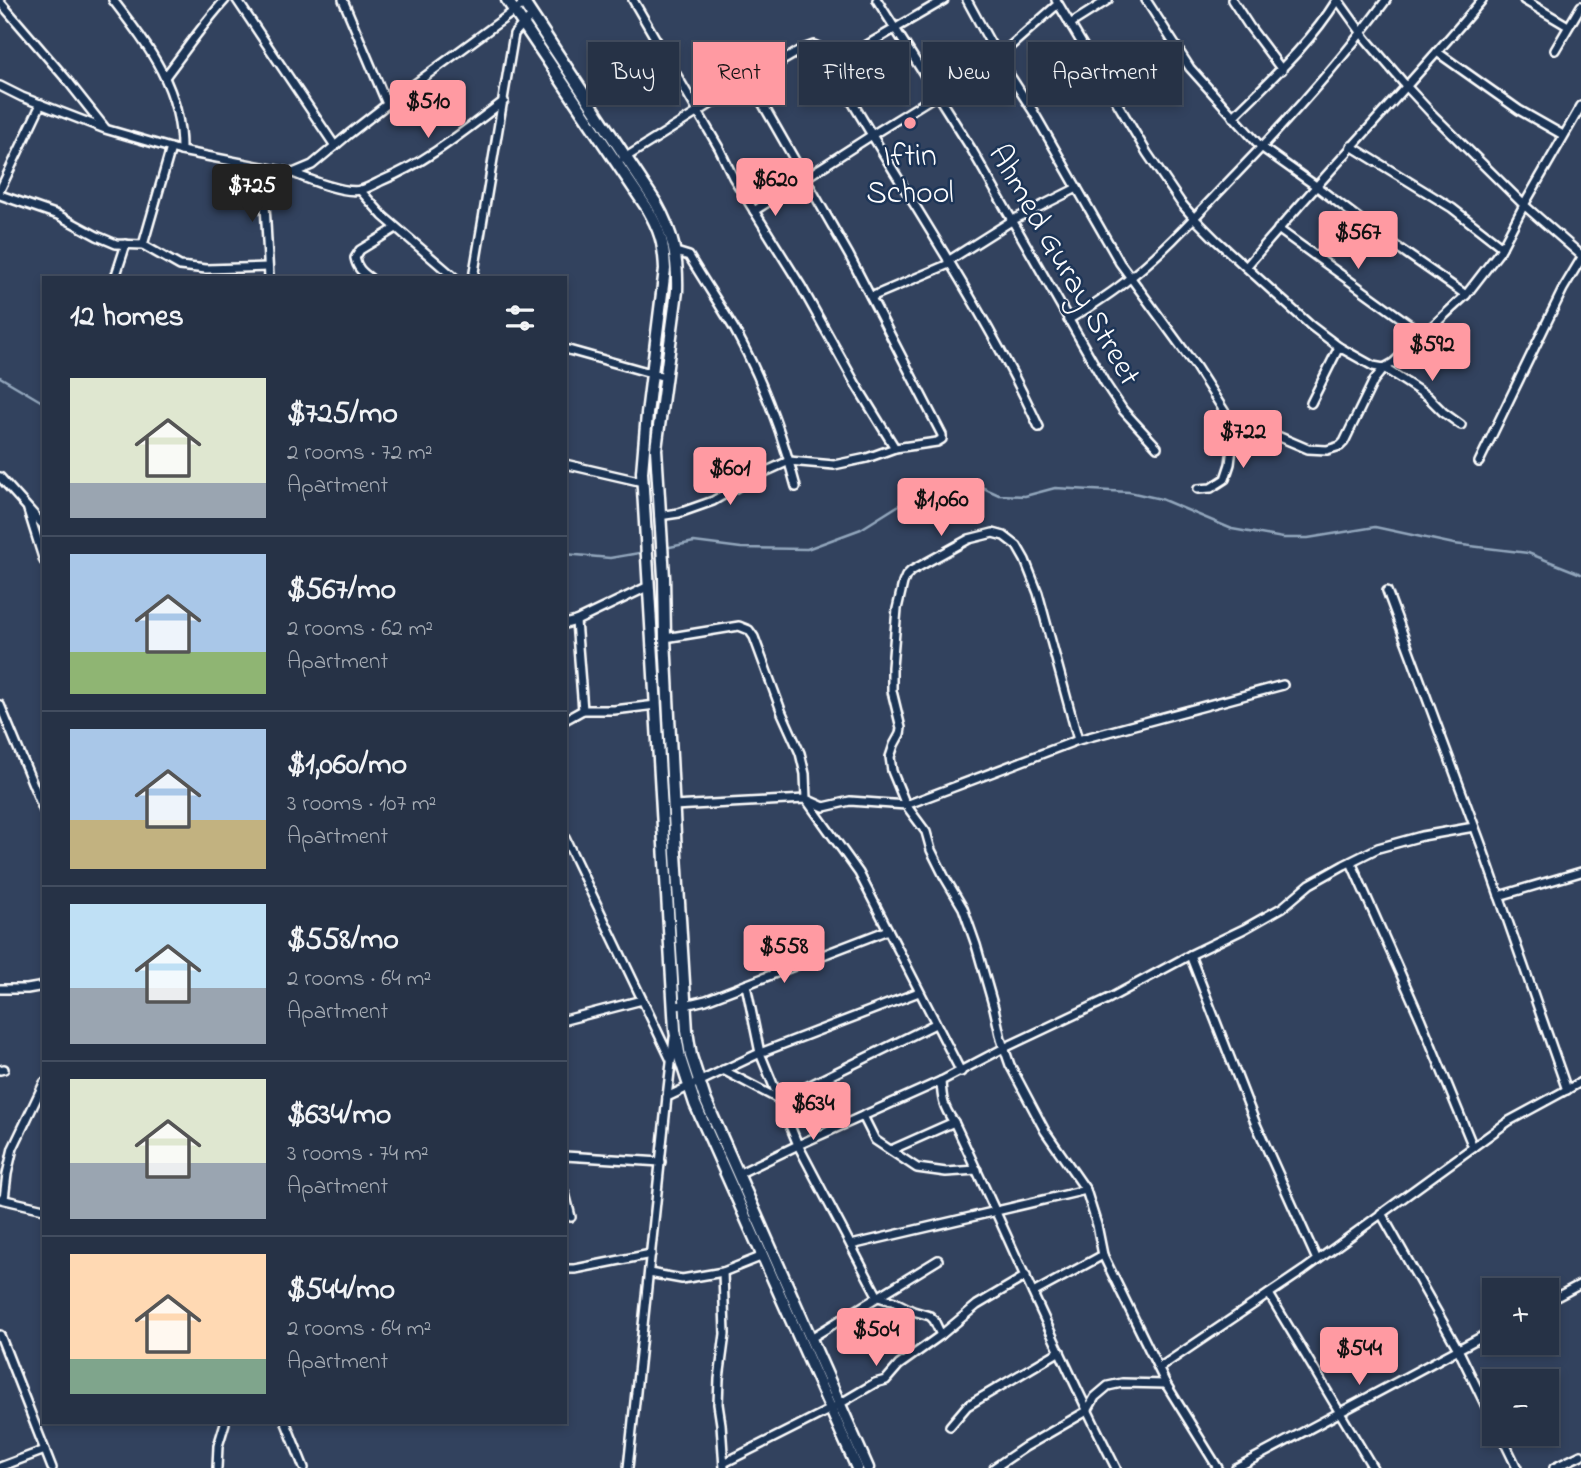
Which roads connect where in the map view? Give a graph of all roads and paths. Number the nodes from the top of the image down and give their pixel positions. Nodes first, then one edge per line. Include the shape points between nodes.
1 (113, 0) edge
2 (225, 0) edge
3 (237, 0) edge
4 (343, 0) edge
5 (508, 0) edge
6 (633, 0) edge
7 (877, 0) edge
8 (944, 0) edge
9 (967, 0) edge
10 (1108, 0) edge
11 (1146, 0) edge
12 (1232, 0) edge
13 (1337, 0) edge
14 (1386, 0) edge
15 (1482, 0) edge
16 (1524, 0) edge
17 (525, 1) edge
18 (0, 2) edge
19 (1057, 2) edge
20 (1581, 6) edge
21 (514, 10) junction
22 (533, 16) junction
23 (523, 23) junction
24 (1070, 24) junction
25 (1568, 26) junction
26 (894, 29) junction
27 (1362, 33) junction
28 (872, 42) edge
29 (990, 42) edge
30 (1014, 42) edge
31 (1555, 50) dead end
32 (1437, 52) junction
33 (1282, 69) junction
34 (923, 73) edge
35 (165, 76) junction
36 (1014, 82) edge
37 (0, 86) edge
38 (1407, 87) junction
39 (504, 101) junction
40 (923, 103) edge
41 (40, 104) junction
42 (387, 104) junction
43 (708, 105) edge
44 (763, 105) edge
45 (854, 105) edge
46 (944, 105) edge
47 (1581, 106) edge
48 (698, 111) junction
49 (1233, 117) junction
50 (105, 129) junction
51 (872, 135) junction
52 (1563, 135) junction
53 (335, 146) junction
54 (1351, 146) junction
55 (1261, 147) junction
56 (171, 148) junction
57 (181, 151) junction
58 (621, 159) junction
59 (263, 167) junction
60 (293, 173) junction
61 (805, 178) junction
62 (1315, 186) junction
63 (1077, 188) junction
64 (360, 190) junction
65 (0, 193) edge
66 (1524, 205) junction
67 (754, 211) junction
68 (1194, 218) junction
69 (1013, 220) junction
70 (396, 228) junction
71 (1278, 229) junction
72 (126, 244) junction
73 (143, 245) junction
74 (1502, 247) junction
75 (676, 252) junction
76 (1581, 257) edge
77 (949, 262) junction
78 (268, 267) junction
79 (1246, 267) junction
80 (116, 276) edge
81 (269, 276) edge
82 (367, 276) edge
83 (453, 276) edge
84 (472, 276) edge
85 (1131, 278) junction
86 (1466, 295) junction
87 (871, 297) junction
88 (1068, 320) junction
89 (1423, 334) junction
90 (1339, 346) junction
91 (567, 350) edge
92 (1384, 368) junction
93 (652, 374) junction
94 (665, 377) junction
95 (1311, 403) dead end
96 (1226, 414) junction
97 (1461, 425) dead end
98 (1039, 427) dead end
99 (1157, 447) dead end
100 (895, 448) junction
101 (789, 461) junction
102 (1479, 462) dead end
103 (567, 465) edge
104 (0, 477) edge
105 (643, 482) junction
106 (796, 487) dead end
107 (1198, 489) dead end
108 (27, 506) junction
109 (659, 520) junction
110 (42, 524) edge
111 (42, 555) edge
112 (649, 584) junction
113 (1387, 590) dead end
114 (576, 621) junction
115 (567, 623) edge
116 (665, 638) junction
117 (1283, 685) dead end
118 (0, 705) edge
119 (656, 705) junction
120 (583, 710) junction
121 (567, 719) edge
122 (1078, 740) junction
123 (806, 799) junction
124 (906, 805) junction
125 (42, 806) edge
126 (673, 806) junction
127 (1474, 827) junction
128 (567, 846) edge
129 (1351, 862) junction
130 (1581, 872) edge
131 (1499, 897) junction
132 (888, 930) junction
133 (1190, 955) junction
134 (746, 985) junction
135 (42, 986) edge
136 (0, 989) edge
137 (919, 992) junction
138 (642, 1000) junction
139 (685, 1005) junction
140 (673, 1006) junction
141 (567, 1019) edge
142 (935, 1024) junction
143 (675, 1030) junction
144 (1004, 1048) junction
145 (760, 1053) junction
146 (671, 1060) junction
147 (723, 1070) junction
148 (961, 1072) junction
149 (941, 1081) junction
150 (699, 1082) junction
151 (1581, 1082) edge
152 (42, 1087) edge
153 (688, 1087) junction
154 (1567, 1090) junction
155 (667, 1097) junction
156 (780, 1100) junction
157 (863, 1116) junction
158 (954, 1122) junction
159 (799, 1145) junction
160 (1473, 1147) junction
161 (891, 1150) junction
162 (567, 1156) edge
163 (661, 1163) junction
164 (977, 1170) junction
165 (738, 1174) junction
166 (1086, 1191) junction
167 (2, 1199) edge
168 (567, 1201) edge
169 (42, 1209) edge
170 (997, 1212) junction
171 (1381, 1213) junction
172 (571, 1217) dead end
173 (851, 1245) junction
174 (651, 1254) junction
175 (1103, 1255) junction
176 (763, 1256) junction
177 (1317, 1260) junction
178 (938, 1261) dead end
179 (567, 1269) edge
180 (723, 1272) junction
181 (649, 1273) junction
182 (1026, 1276) junction
183 (1581, 1284) edge
184 (1033, 1293) junction
185 (1269, 1294) junction
186 (1559, 1296) edge
187 (878, 1297) junction
188 (0, 1335) edge
189 (941, 1335) junction
190 (1482, 1336) edge
191 (811, 1338) junction
192 (1458, 1349) junction
193 (1060, 1351) junction
194 (1159, 1368) junction
195 (1166, 1384) junction
196 (1482, 1398) edge
197 (835, 1406) junction
198 (1087, 1411) junction
199 (1339, 1413) junction
200 (225, 1424) edge
201 (286, 1424) edge
202 (950, 1426) dead end
203 (1506, 1446) edge
204 (45, 1450) junction
205 (1581, 1455) edge
206 (724, 1465) edge
207 (0, 1467) edge
208 (52, 1468) edge
209 (217, 1468) edge
210 (304, 1468) edge
211 (628, 1468) edge
212 (857, 1468) edge
213 (869, 1468) edge
214 (995, 1468) edge
215 (1116, 1468) edge
216 (1218, 1468) edge
217 (1236, 1468) edge
218 (1373, 1468) edge
219 (1517, 1468) edge
220 (1554, 1468) edge

1 - 35 street
2 - 35 street
3 - 53 street
4 - 42 street
5 - 21 main road
6 - 48 street
7 - 26 street, Ahmed Guray Street
8 - 26 street
9 - 29 street
10 - 24 street
11 - 49 street via 1189,68
12 - 33 street
13 - 27 street
13 - 33 street
14 - 27 street
15 - 32 street
16 - 25 street
17 - 21 street
17 - 22 main road
18 - 50 street
19 - 24 street
19 - 30 street
20 - 25 street
21 - 23 main road
21 - 42 street
22 - 23 street
22 - 58 main road
23 - 39 street via 514,34
23 - 58 main road
24 - 68 street via 1147,153
25 - 31 street
26 - 28 street
26 - 34 street, Ahmed Guray Street
27 - 38 street
27 - 55 street
32 - 38 street
32 - 52 street
33 - 49 street
35 - 57 street via 181,132
36 - 63 street
37 - 41 street
38 - 54 street
38 - 66 street
39 - 64 street via 405,171
39 - 84 street
40 - 51 street
41 - 50 street
41 - 65 street
42 - 53 street
43 - 48 street
44 - 61 street
45 - 51 street
46 - 69 street, Ahmed Guray Street
47 - 52 street
48 - 58 street
48 - 67 street
49 - 55 street
50 - 56 street
51 - 61 street
51 - 77 street
52 - 66 street
53 - 60 street via 312,165
54 - 62 street
54 - 74 street via 1452,208
55 - 62 street
55 - 68 street
56 - 57 street
56 - 73 street
57 - 59 street
58 - 75 main road via 665,219
58 - 93 main road via 656,223 665,252
59 - 60 street
59 - 78 street
60 - 64 street via 325,185
61 - 67 street
61 - 87 street
62 - 71 street
62 - 86 street
63 - 69 street
63 - 85 street
64 - 70 street
65 - 72 street via 116,244
66 - 74 street
66 - 76 street
67 - 100 street
68 - 79 street
68 - 85 street
69 - 77 street
69 - 88 street, Ahmed Guray Street
70 - 82 street via 360,250 355,258
70 - 83 street
71 - 79 street
71 - 89 street
72 - 73 street
72 - 80 street
73 - 78 street via 180,266
74 - 86 street
75 - 94 main road via 677,291
75 - 101 street via 688,256 735,331
76 - 102 street
77 - 87 street
77 - 98 street
78 - 81 street
79 - 90 street via 1310,326
85 - 88 street
85 - 96 street
86 - 89 street
87 - 100 street via 942,435 937,442
88 - 99 street, Ahmed Guray Street via 1122,410
89 - 92 street
90 - 92 street
90 - 95 street
91 - 93 street
92 - 96 street via 1344,442 1327,450 1308,449
92 - 97 street
93 - 94 street
93 - 105 main road
94 - 109 main road via 656,449
96 - 107 street via 1233,440 1225,479 1211,488
100 - 101 street via 834,465
101 - 106 street
101 - 109 street via 713,501
103 - 105 street
104 - 108 street
105 - 112 main road
108 - 110 street
108 - 111 street
109 - 116 main road
112 - 114 street
112 - 119 main road
113 - 127 street
114 - 115 street
114 - 120 street
116 - 123 street via 739,626 748,630 800,753
116 - 126 main road
117 - 122 street
118 - 125 street
119 - 120 street
119 - 140 main road
120 - 121 street
122 - 124 street
122 - 124 street via 1038,593 1017,546 993,533 969,539 911,571 903,583 892,667 901,734 890,757
123 - 124 street via 824,807 850,801
123 - 126 street
123 - 132 street via 859,873
124 - 144 street via 926,832 963,908
126 - 139 main road
127 - 129 street via 1378,848
127 - 131 street
128 - 138 street
129 - 133 street via 1311,884 1283,907
129 - 160 street
130 - 131 street
131 - 154 street
132 - 134 street
132 - 137 street
133 - 144 street
133 - 177 street via 1255,1122
134 - 139 street
134 - 145 street
135 - 136 street
137 - 142 street
137 - 145 street
138 - 141 street
138 - 146 street
139 - 140 street
139 - 150 main road
140 - 143 main road
142 - 148 street
142 - 156 street
143 - 146 street
143 - 153 main road
144 - 148 street
144 - 166 street via 1045,1131
145 - 147 street
145 - 156 street
146 - 155 street
147 - 150 street
147 - 156 street
148 - 149 street
149 - 157 street
149 - 158 street via 942,1101
150 - 153 street
150 - 165 main road
151 - 154 street
152 - 167 street via 13,1148
153 - 155 street
153 - 176 main road
154 - 160 street via 1509,1121
155 - 163 street
156 - 159 street
157 - 159 street
157 - 161 street via 875,1140
158 - 161 street
158 - 164 street
159 - 165 street
159 - 173 street
160 - 171 street
161 - 164 street via 918,1168
162 - 163 street
163 - 174 street
164 - 170 street
165 - 191 main road
166 - 170 street
166 - 175 street
167 - 169 street
168 - 172 street
170 - 173 street
170 - 182 street
171 - 177 street
171 - 192 street
173 - 187 street
174 - 179 street
174 - 181 street
175 - 184 street
175 - 194 street
176 - 180 street
176 - 197 main road
177 - 185 street
178 - 187 street
180 - 181 street via 682,1279
180 - 206 street via 726,1334 718,1404
181 - 211 street
182 - 184 street
182 - 189 street via 976,1305
183 - 186 street
184 - 193 street
185 - 194 street
185 - 199 street
187 - 189 street via 930,1316
187 - 191 street
188 - 204 street
189 - 197 street via 886,1380
190 - 192 street
191 - 197 main road
192 - 196 street
192 - 199 street
193 - 198 street
193 - 202 street via 967,1406
194 - 195 street
195 - 198 street via 1108,1386 1095,1396
195 - 216 street
197 - 206 street
197 - 212 main road
197 - 213 main road
198 - 214 street
198 - 215 street
199 - 217 street
199 - 218 street
200 - 209 street
201 - 210 street
203 - 219 street
204 - 207 street
204 - 208 street
205 - 220 street

